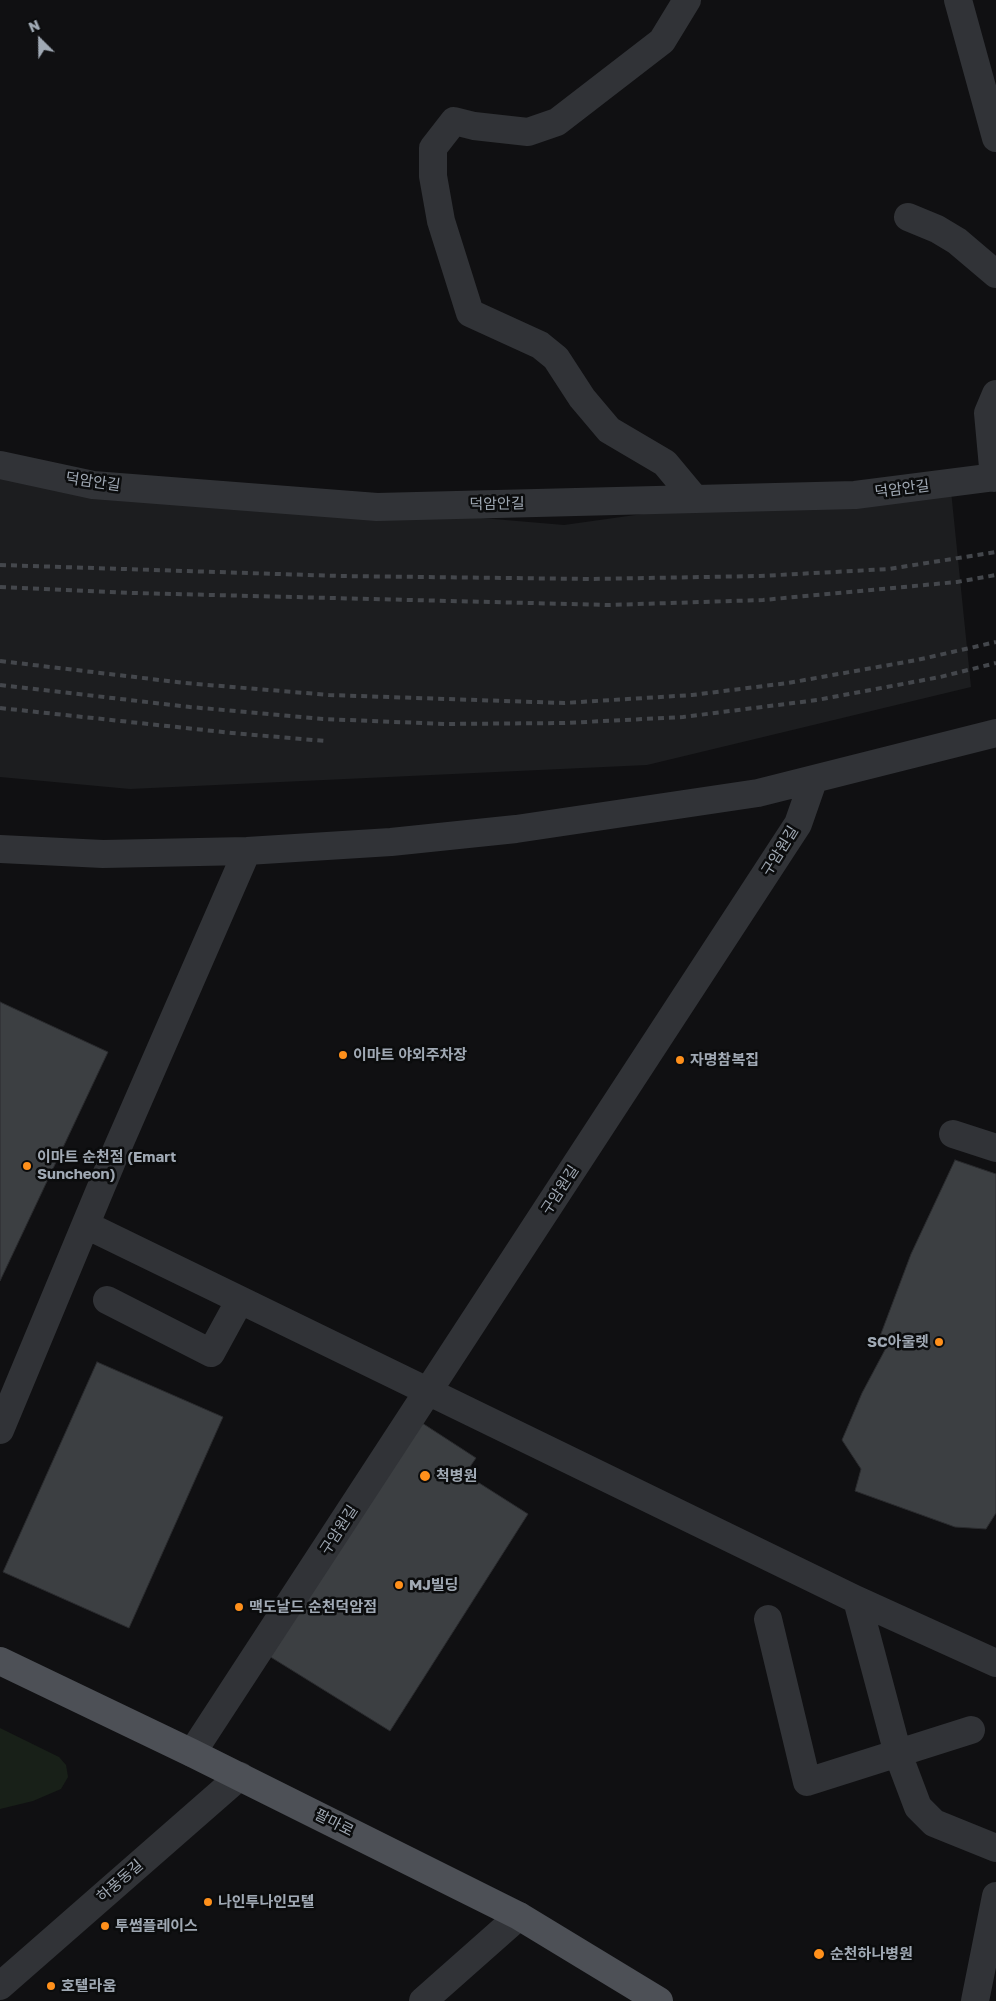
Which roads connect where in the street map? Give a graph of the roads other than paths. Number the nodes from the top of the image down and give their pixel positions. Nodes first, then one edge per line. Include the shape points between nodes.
1 (687, 0) edge
2 (958, 0) edge
3 (995, 129) edge
4 (908, 217) dead end
5 (996, 274) edge
6 (996, 394) edge
7 (0, 465) edge
8 (995, 477) edge
9 (695, 499) junction
10 (996, 733) edge
11 (813, 781) junction
12 (0, 849) edge
13 (246, 851) junction
14 (953, 1134) dead end
15 (996, 1148) edge
16 (86, 1225) junction
17 (107, 1300) dead end
18 (240, 1300) junction
19 (429, 1392) junction
20 (0, 1430) edge
21 (857, 1600) junction
22 (768, 1619) dead end
23 (0, 1662) edge
24 (996, 1663) edge
25 (971, 1730) dead end
26 (192, 1753) junction
27 (898, 1754) junction
28 (240, 1776) junction
29 (996, 1848) edge
30 (996, 1896) edge
31 (519, 1916) junction
32 (0, 1986) edge
33 (423, 2001) edge
34 (659, 2001) edge
35 (975, 2001) edge

1 - 9 street via 662,41 557,122 528,132 454,121 433,148 433,176 441,221 470,313 540,345 556,358 582,398 609,430 665,463
2 - 3 street
4 - 5 street via 957,241
6 - 8 street via 988,413
7 - 9 street, 덕암안길 via 93,485 377,507
8 - 9 street, 덕암안길 via 855,495
10 - 11 street
11 - 13 street via 758,793 516,829 391,842
11 - 19 street, 구암원길 via 798,824
12 - 13 street via 103,854
13 - 16 street
14 - 15 street
16 - 18 street
16 - 20 street
17 - 18 street via 211,1353
18 - 19 street
19 - 21 street
19 - 26 street, 구암원길
21 - 24 street
21 - 27 street
22 - 27 street via 807,1782
23 - 26 main road, 팔마로
25 - 27 street
26 - 28 main road, 팔마로
27 - 29 street via 918,1808 934,1823
28 - 31 main road, 팔마로
28 - 32 street, 하풍동길
30 - 35 street
31 - 33 street
31 - 34 main road, 팔마로

